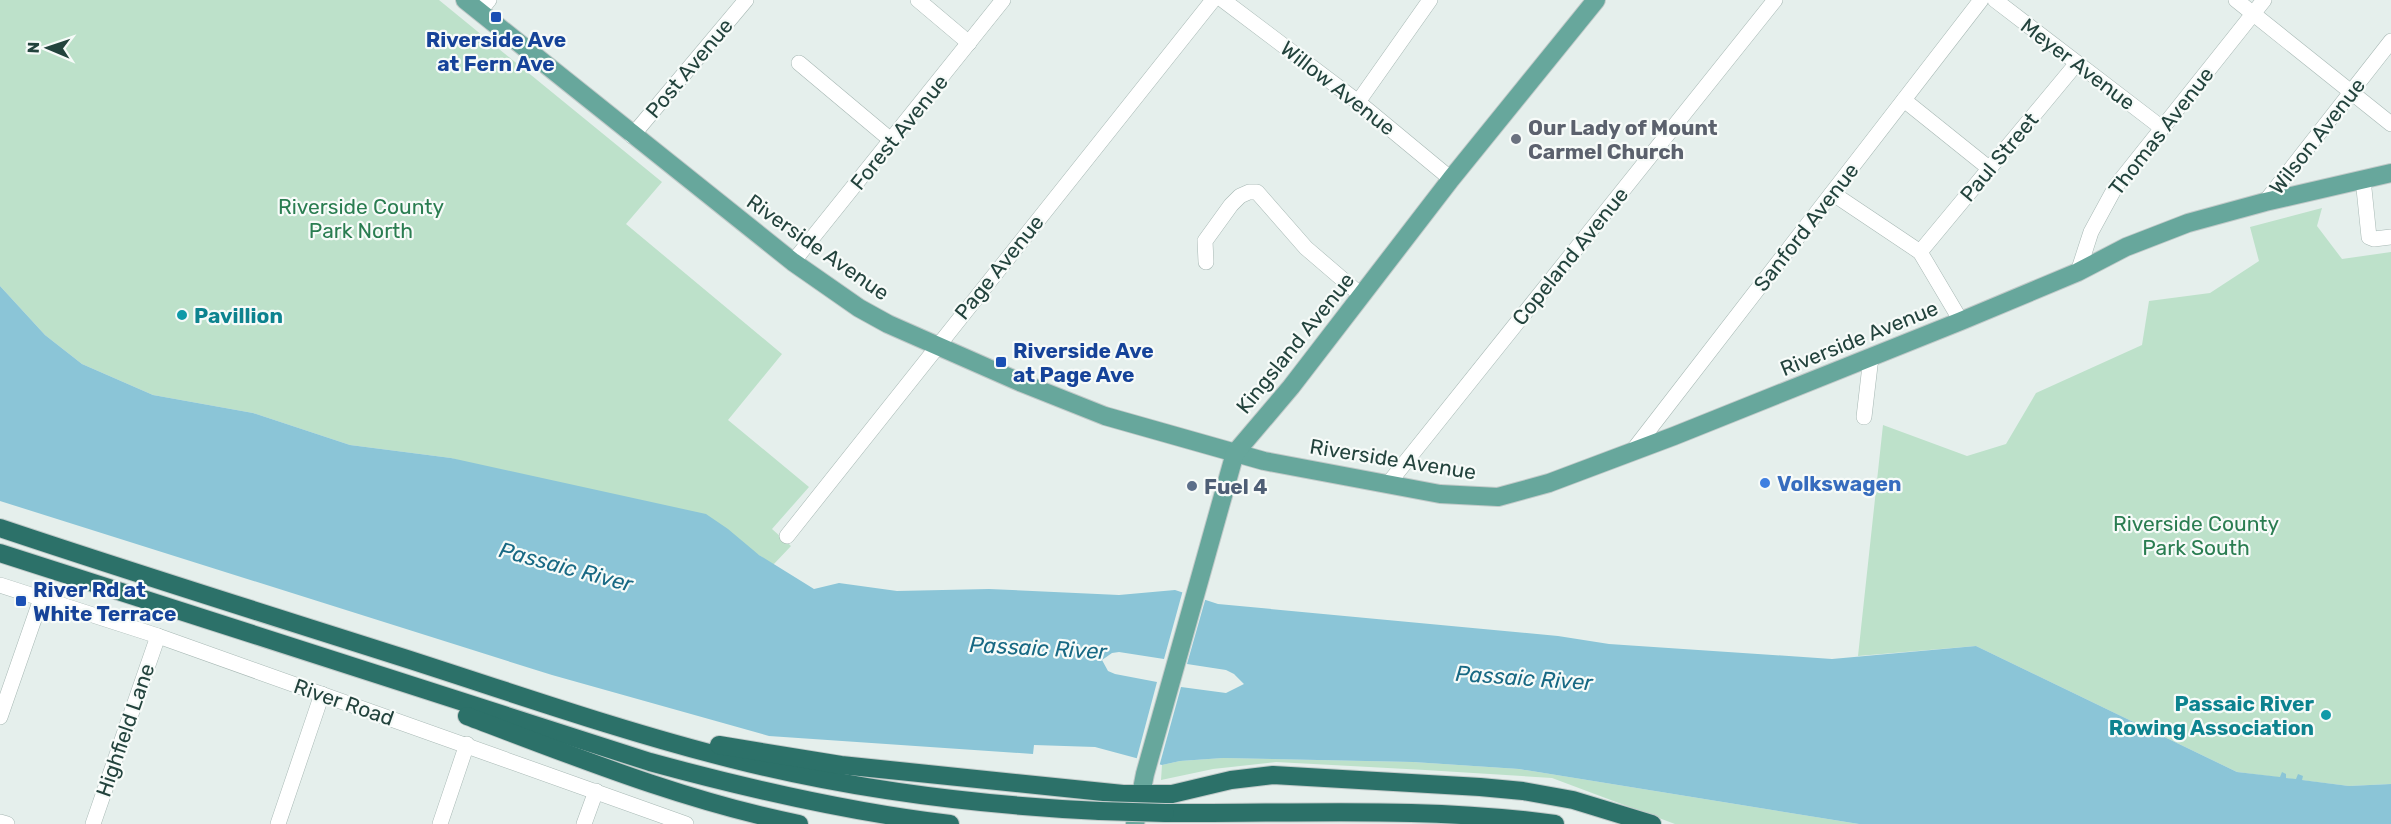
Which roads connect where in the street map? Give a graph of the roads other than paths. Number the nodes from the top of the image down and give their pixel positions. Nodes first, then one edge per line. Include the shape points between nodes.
1 (465, 0) edge
2 (746, 0) edge
3 (918, 0) edge
4 (1003, 0) edge
5 (1213, 0) edge
6 (1223, 0) edge
7 (1430, 0) edge
8 (1596, 0) edge
9 (1776, 0) edge
10 (1981, 0) edge
11 (1995, 0) edge
12 (2236, 0) edge
13 (2264, 0) edge
14 (484, 6) edge
15 (2253, 14) junction
16 (2391, 41) edge
17 (969, 43) junction
18 (799, 63) dead end
19 (2077, 63) junction
20 (2350, 93) junction
21 (1904, 100) junction
22 (1358, 102) junction
23 (2391, 124) edge
24 (2162, 128) junction
25 (632, 136) junction
26 (892, 141) junction
27 (1990, 169) junction
28 (2391, 173) edge
29 (2363, 178) junction
30 (1451, 179) junction
31 (1832, 193) junction
32 (2265, 202) junction
33 (2391, 237) edge
34 (1920, 252) junction
35 (793, 262) junction
36 (1206, 262) dead end
37 (2078, 272) junction
38 (1362, 296) junction
39 (1961, 321) junction
40 (936, 345) junction
41 (1871, 357) junction
42 (1864, 417) dead end
43 (1235, 453) junction
44 (1631, 453) junction
45 (1388, 484) junction
46 (0, 528) edge
47 (787, 536) dead end
48 (0, 553) edge
49 (0, 585) edge
50 (41, 599) junction
51 (158, 636) junction
52 (344, 664) junction
53 (322, 694) junction
54 (0, 717) edge
55 (617, 727) junction
56 (467, 744) junction
57 (596, 792) junction
58 (1141, 795) junction
59 (0, 822) edge
60 (7, 824) edge
61 (93, 824) edge
62 (278, 824) edge
63 (440, 824) edge
64 (585, 824) edge
65 (686, 824) edge
66 (799, 824) edge
67 (951, 824) edge
68 (1135, 824) edge
69 (1555, 824) edge
70 (1652, 824) edge

1 - 14 main road, Riverside Avenue
2 - 25 street, Post Avenue
3 - 17 street
4 - 17 street, Forest Avenue
5 - 40 street, Page Avenue
6 - 22 street, Willow Avenue
7 - 22 street
8 - 30 main road, Kingsland Avenue
9 - 45 street, Copeland Avenue
10 - 21 street, Sanford Avenue
11 - 19 street, Meyer Avenue
12 - 15 street
13 - 15 street, Thomas Avenue
14 - 25 main road, Riverside Avenue
15 - 20 street
15 - 24 street, Thomas Avenue
16 - 20 street, Wilson Avenue
17 - 26 street, Forest Avenue
18 - 26 street
19 - 24 street, Meyer Avenue
19 - 27 street, Paul Street
20 - 23 street
20 - 32 street, Wilson Avenue
21 - 27 street
21 - 31 street, Sanford Avenue
22 - 30 street, Willow Avenue
24 - 37 street, Thomas Avenue via 2102,208
25 - 35 main road, Riverside Avenue
26 - 35 street, Forest Avenue
27 - 34 street, Paul Street
28 - 29 main road, Riverside Avenue
29 - 32 main road, Riverside Avenue
29 - 33 street via 2369,237
30 - 38 main road, Kingsland Avenue
31 - 34 street
31 - 44 street, Sanford Avenue
32 - 37 main road, Riverside Avenue via 2188,223 2126,247
34 - 39 street
35 - 40 main road, Riverside Avenue via 859,308
36 - 38 street via 1205,241 1231,205 1240,196 1257,192 1306,248
37 - 39 main road, Riverside Avenue
38 - 43 main road, Kingsland Avenue
39 - 41 main road, Riverside Avenue
40 - 43 main road, Riverside Avenue via 1105,417
40 - 47 street, Page Avenue
41 - 42 street
41 - 44 main road, Riverside Avenue
43 - 45 main road, Riverside Avenue
43 - 58 main road, Kingsland Avenue
44 - 45 main road, Riverside Avenue via 1498,497 1440,494
46 - 55 highway
48 - 52 highway
49 - 50 street, River Road
50 - 51 street, River Road
50 - 54 street
51 - 53 street, River Road
51 - 61 street, Highfield Lane
52 - 66 highway via 607,769 707,802
52 - 67 highway via 610,750 728,783 839,807
53 - 56 street, River Road
53 - 62 street
55 - 58 highway via 841,765
55 - 69 highway, bridge via 734,760 853,785 972,802 1100,812 1418,814
56 - 57 street, River Road
56 - 63 street
57 - 64 street
57 - 65 street, River Road
58 - 68 main road, Kingsland Avenue
58 - 70 highway via 1172,794 1251,776 1297,776 1523,791 1573,800
59 - 60 street

